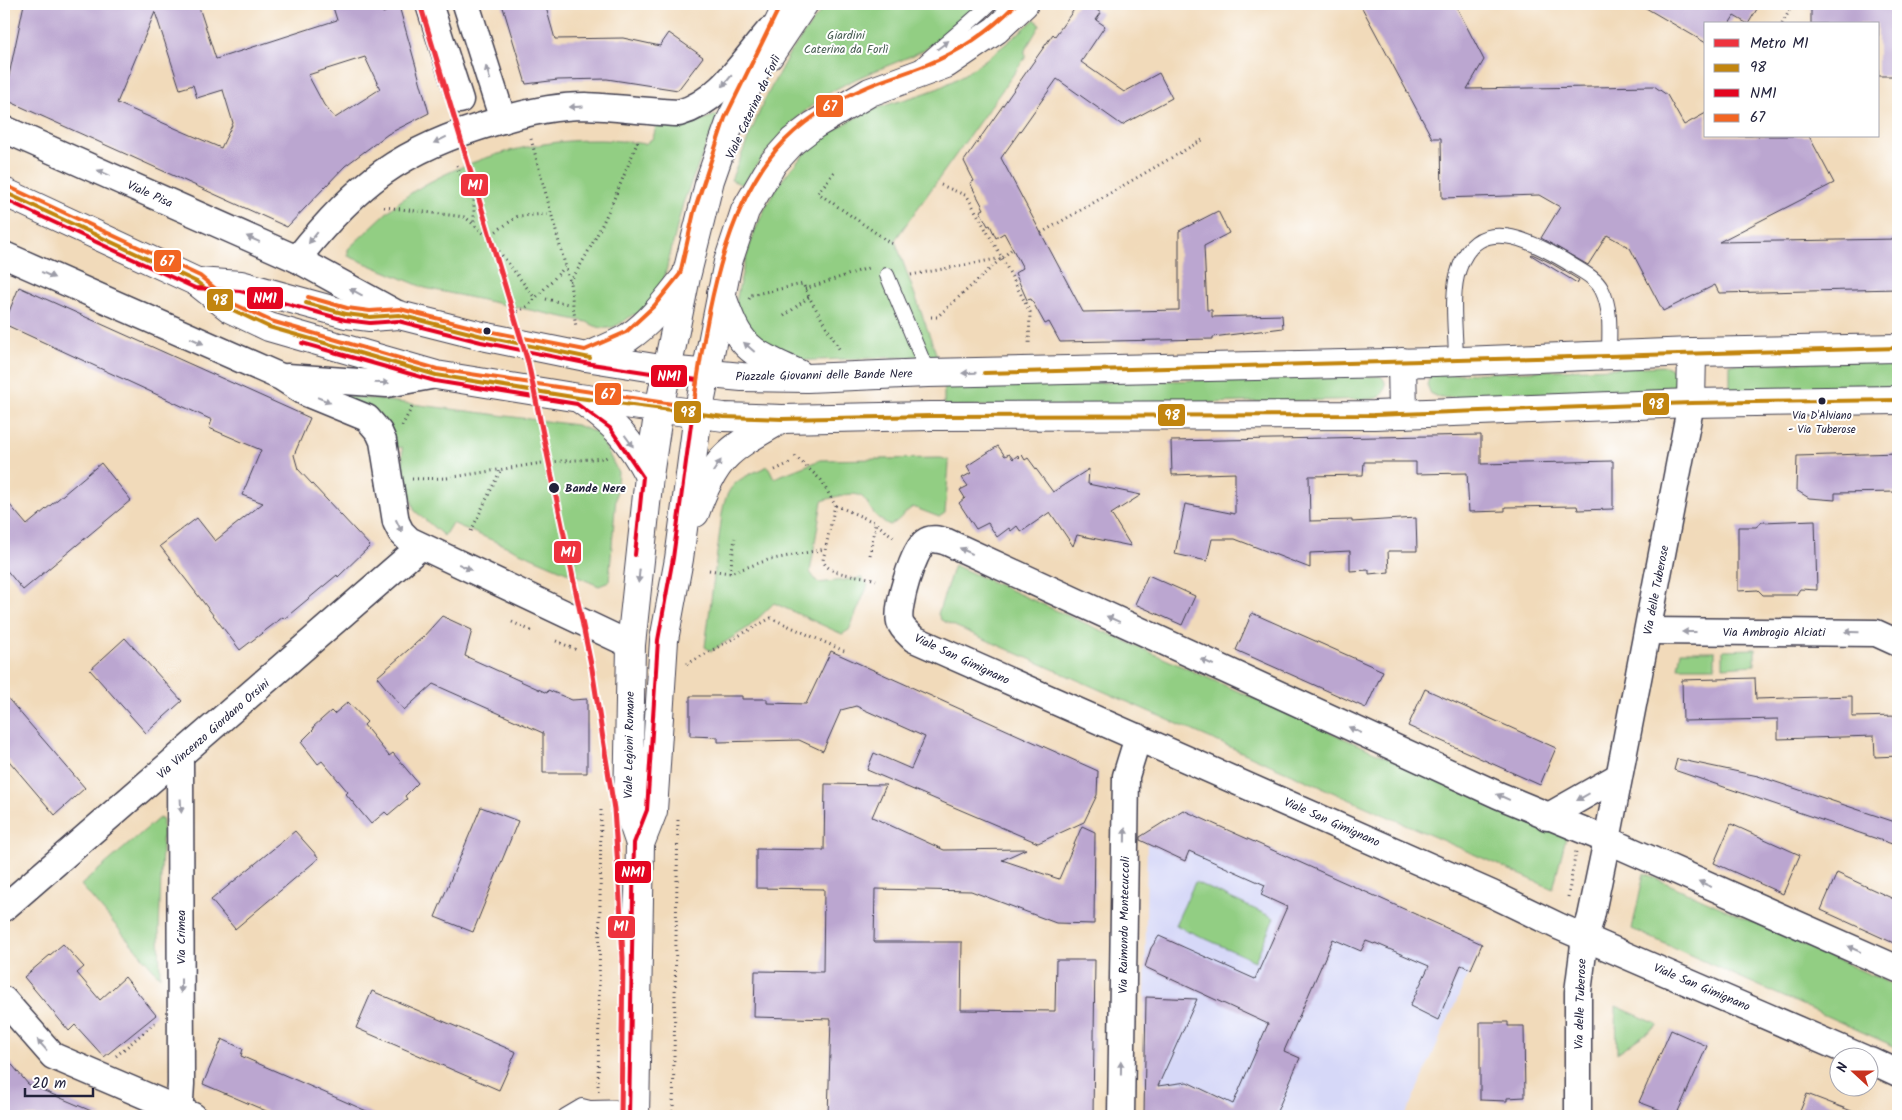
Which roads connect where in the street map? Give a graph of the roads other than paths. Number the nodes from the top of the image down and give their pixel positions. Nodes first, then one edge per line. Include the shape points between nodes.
1 (430, 4) edge
2 (466, 4) edge
3 (812, 4) edge
4 (990, 4) edge
5 (1024, 4) edge
6 (784, 10) edge
7 (908, 78) junction
8 (460, 100) dead end
9 (503, 120) junction
10 (4, 129) edge
11 (4, 192) edge
12 (700, 214) junction
13 (4, 255) edge
14 (297, 259) junction
15 (887, 275) dead end
16 (686, 277) junction
17 (197, 282) junction
18 (733, 298) junction
19 (399, 316) junction
20 (1898, 348) edge
21 (1692, 352) junction
22 (1609, 355) junction
23 (586, 357) junction
24 (1456, 361) junction
25 (1402, 362) junction
26 (666, 370) junction
27 (928, 373) junction
28 (436, 375) junction
29 (704, 375) junction
30 (882, 375) junction
31 (281, 377) junction
32 (807, 378) junction
33 (579, 398) junction
34 (1898, 400) edge
35 (1691, 403) junction
36 (659, 409) junction
37 (698, 414) junction
38 (1403, 414) junction
39 (931, 416) junction
40 (883, 418) junction
41 (782, 419) junction
42 (649, 476) junction
43 (420, 547) junction
44 (679, 559) junction
45 (1648, 631) junction
46 (1898, 643) edge
47 (631, 645) junction
48 (1138, 737) junction
49 (180, 757) junction
50 (1619, 776) junction
51 (1548, 817) junction
52 (1607, 840) junction
53 (640, 844) junction
54 (4, 908) edge
55 (1585, 937) junction
56 (1898, 969) edge
57 (4, 1000) edge
58 (1840, 1048) edge
59 (1880, 1065) edge
60 (1898, 1073) edge
61 (635, 1112) edge
62 (184, 1114) edge
63 (565, 1116) edge
64 (1121, 1116) edge
65 (1578, 1116) edge

1 - 8 street
9 -> 2 street
3 - 12 lane, Viale Caterina da Forlì via 766,74 712,196
7 -> 4 lane
5 - 7 main road via 971,49 946,64
6 -> 9 street via 715,94 694,109 679,113 584,106 526,113
6 - 12 main road, Viale Caterina da Forlì via 732,120
7 - 18 main road via 870,92 834,112 793,141 773,163 745,210 735,237
9 -> 14 street via 453,134 404,157 374,177 324,224
14 -> 10 street, Viale Pisa
11 - 17 main road
12 - 16 main road, Viale Caterina da Forlì
13 -> 31 street
19 -> 14 street, Piazzale Giovanni delle Bande Nere
15 - 27 lane, Piazzale Giovanni delle Bande Nere
16 - 23 main road via 637,331
16 - 26 main road
17 - 19 main road, Piazzale Giovanni delle Bande Nere via 241,285 346,314
17 - 28 main road via 231,310 269,327
18 - 29 main road
32 -> 18 main road via 748,347 731,323
19 - 23 main road, Piazzale Giovanni delle Bande Nere
20 - 21 main road
21 - 22 main road
21 - 35 main road
22 - 24 main road
22 - 24 lane via 1607,305 1595,280 1521,239 1490,236 1477,241 1466,254 1455,282
23 - 26 main road, Piazzale Giovanni delle Bande Nere
24 - 25 main road
25 -> 27 main road
25 - 38 main road
26 - 29 main road, Piazzale Giovanni delle Bande Nere
26 - 36 main road
27 - 30 main road, Piazzale Giovanni delle Bande Nere
27 - 39 main road via 936,399
31 -> 28 street via 387,384
28 - 33 main road
29 - 32 main road, Piazzale Giovanni delle Bande Nere
29 - 37 main road
30 - 32 main road, Piazzale Giovanni delle Bande Nere
30 - 40 main road via 872,396
31 -> 43 street via 306,393 367,418 379,432 396,522 401,532
33 - 36 main road
33 -> 42 main road via 626,437
34 - 35 main road
35 - 38 main road
35 - 45 street, Via delle Tuberose
36 - 37 main road
36 - 42 main road
37 - 41 main road
37 - 44 main road, Viale Legioni Romane
38 - 39 main road
39 - 40 main road
40 - 41 main road
44 -> 41 main road via 705,486 718,462 729,451
42 -> 47 main road
43 -> 47 street
43 - 49 street, Via Vincenzo Giordano Orsini
44 - 53 main road, Viale Legioni Romane via 664,640 653,811
46 -> 45 street, Via Ambrogio Alciati via 1876,633
45 - 50 street, Via delle Tuberose
47 - 53 main road, Viale Legioni Romane via 628,809
51 -> 48 street, Viale San Gimignano via 938,539 926,540 919,548 904,588 899,614 900,623 914,639
48 - 55 street, Viale San Gimignano
64 -> 48 street, Via Raimondo Montecuccoli via 1126,776
49 - 54 street, Via Vincenzo Giordano Orsini
49 -> 62 street, Via Crimea
50 -> 51 street
50 - 52 street, Via delle Tuberose
51 - 52 street, Viale San Gimignano
52 - 55 street, Via delle Tuberose
56 -> 52 street, Viale San Gimignano
53 - 61 main road, Viale Legioni Romane
55 - 58 street, Viale San Gimignano
55 - 65 street, Via delle Tuberose via 1578,992
62 -> 57 street via 52,1056
59 - 60 street
61 - 63 lane via 582,1106

